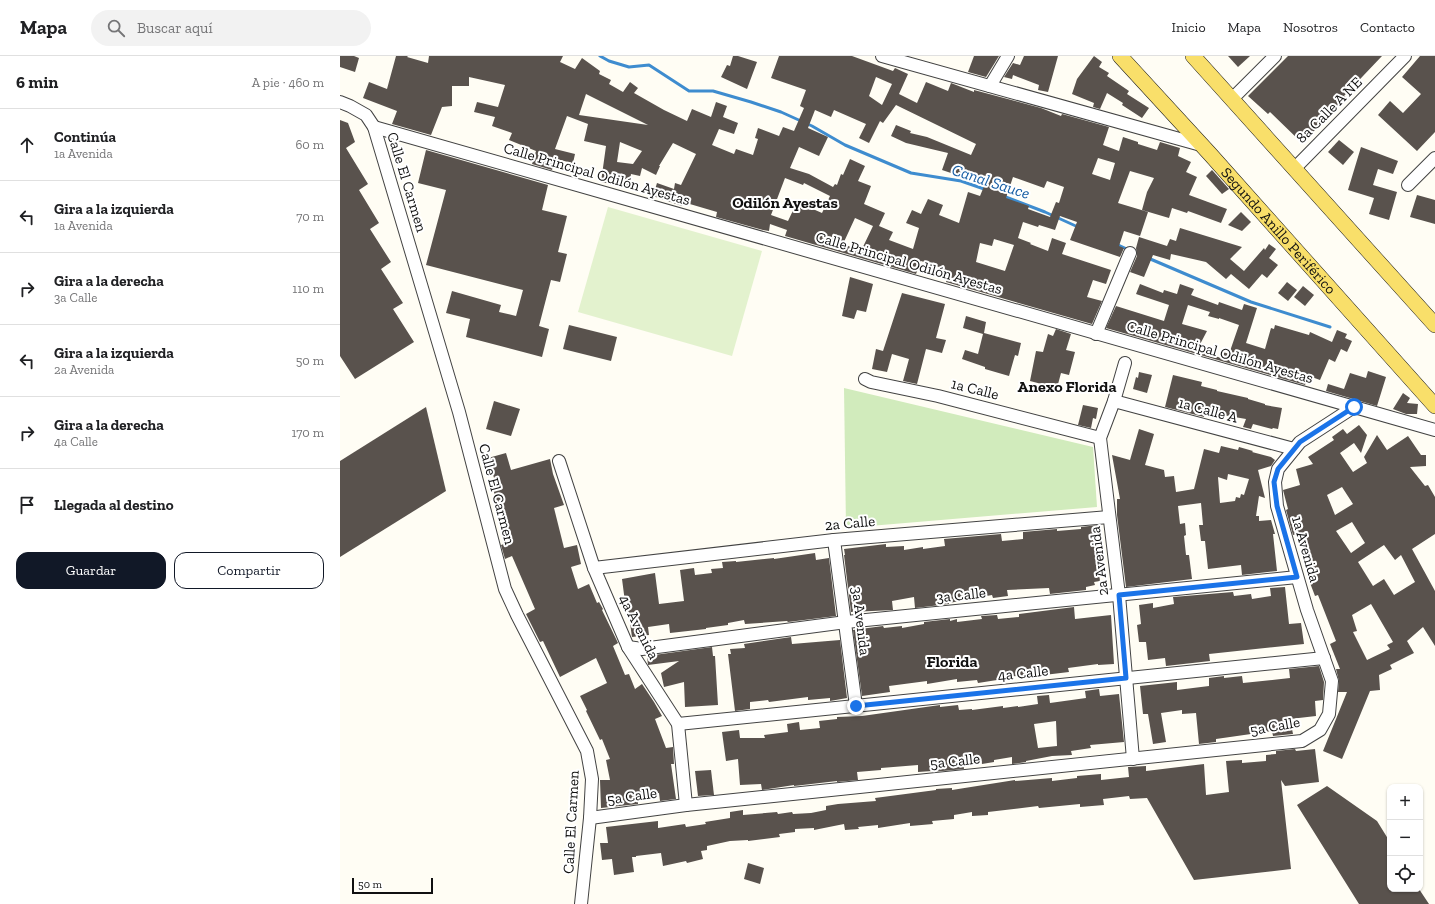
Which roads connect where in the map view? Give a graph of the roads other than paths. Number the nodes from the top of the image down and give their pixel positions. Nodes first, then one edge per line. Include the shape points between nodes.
1 (882, 56) edge
2 (1008, 56) edge
3 (1120, 56) edge
4 (1193, 56) edge
5 (1275, 56) edge
6 (1405, 56) edge
7 (990, 86) junction
8 (1232, 99) junction
9 (340, 102) edge
10 (374, 127) junction
11 (1201, 145) junction
12 (1435, 158) edge
13 (1294, 169) junction
14 (1408, 185) dead end
15 (1130, 252) dead end
16 (1435, 325) edge
17 (1096, 334) junction
18 (1125, 363) dead end
19 (865, 379) dead end
20 (1114, 401) junction
21 (1435, 406) edge
22 (1354, 407) junction
23 (1435, 430) edge
24 (1100, 438) junction
25 (1294, 449) junction
26 (559, 461) dead end
27 (1109, 517) junction
28 (834, 540) junction
29 (594, 568) junction
30 (1297, 577) junction
31 (1119, 595) junction
32 (846, 622) junction
33 (628, 647) junction
34 (1324, 658) junction
35 (1126, 678) junction
36 (856, 706) junction
37 (678, 724) junction
38 (1320, 730) joint
39 (1133, 759) junction
40 (686, 805) junction
41 (590, 818) junction
42 (581, 904) edge

1 - 7 street
2 - 7 street
3 - 11 main road, Segundo Anillo Periférico
4 - 8 main road
5 - 8 street
6 - 13 street, 8a Calle A NE
7 - 11 street
8 - 13 main road
9 - 10 street, Calle El Carmen via 366,115
10 - 17 street, Calle Principal Odilón Ayestas
10 - 41 street, Calle El Carmen via 459,412 505,588 586,750 592,779
11 - 21 main road, Segundo Anillo Periférico
12 - 14 street
13 - 16 main road
15 - 17 street
17 - 22 street, Calle Principal Odilón Ayestas
18 - 20 street, 2a Avenida
19 - 24 street, 1a Calle
20 - 24 street, 2a Avenida
20 - 25 street, 1a Calle A
22 - 23 street, Calle Principal Odilón Ayestas
22 - 25 street, 1a Avenida via 1300,442
24 - 27 street, 2a Avenida
25 - 30 street, 1a Avenida via 1278,469 1274,492
26 - 29 street, 4a Avenida
27 - 28 street, 2a Calle
27 - 31 street, 2a Avenida
28 - 29 street, 2a Calle
28 - 32 street, 3a Avenida
29 - 33 street, 4a Avenida
30 - 31 street, 3a Calle
30 - 34 street, 1a Avenida
31 - 32 street, 3a Calle
31 - 35 street, 2a Avenida
32 - 33 street, 3a Calle via 642,649
32 - 36 street, 3a Avenida
33 - 37 street, 4a Avenida
34 - 35 street, 4a Calle
34 - 38 street, 1a Avenida via 1332,680 1329,714
35 - 36 street, 4a Calle
35 - 39 street, 2a Avenida
36 - 37 street, 4a Calle
37 - 40 street, 4a Avenida
38 - 39 street, 5a Calle via 1302,741
39 - 40 street, 5a Calle
40 - 41 street, 5a Calle
41 - 42 street, Calle El Carmen

